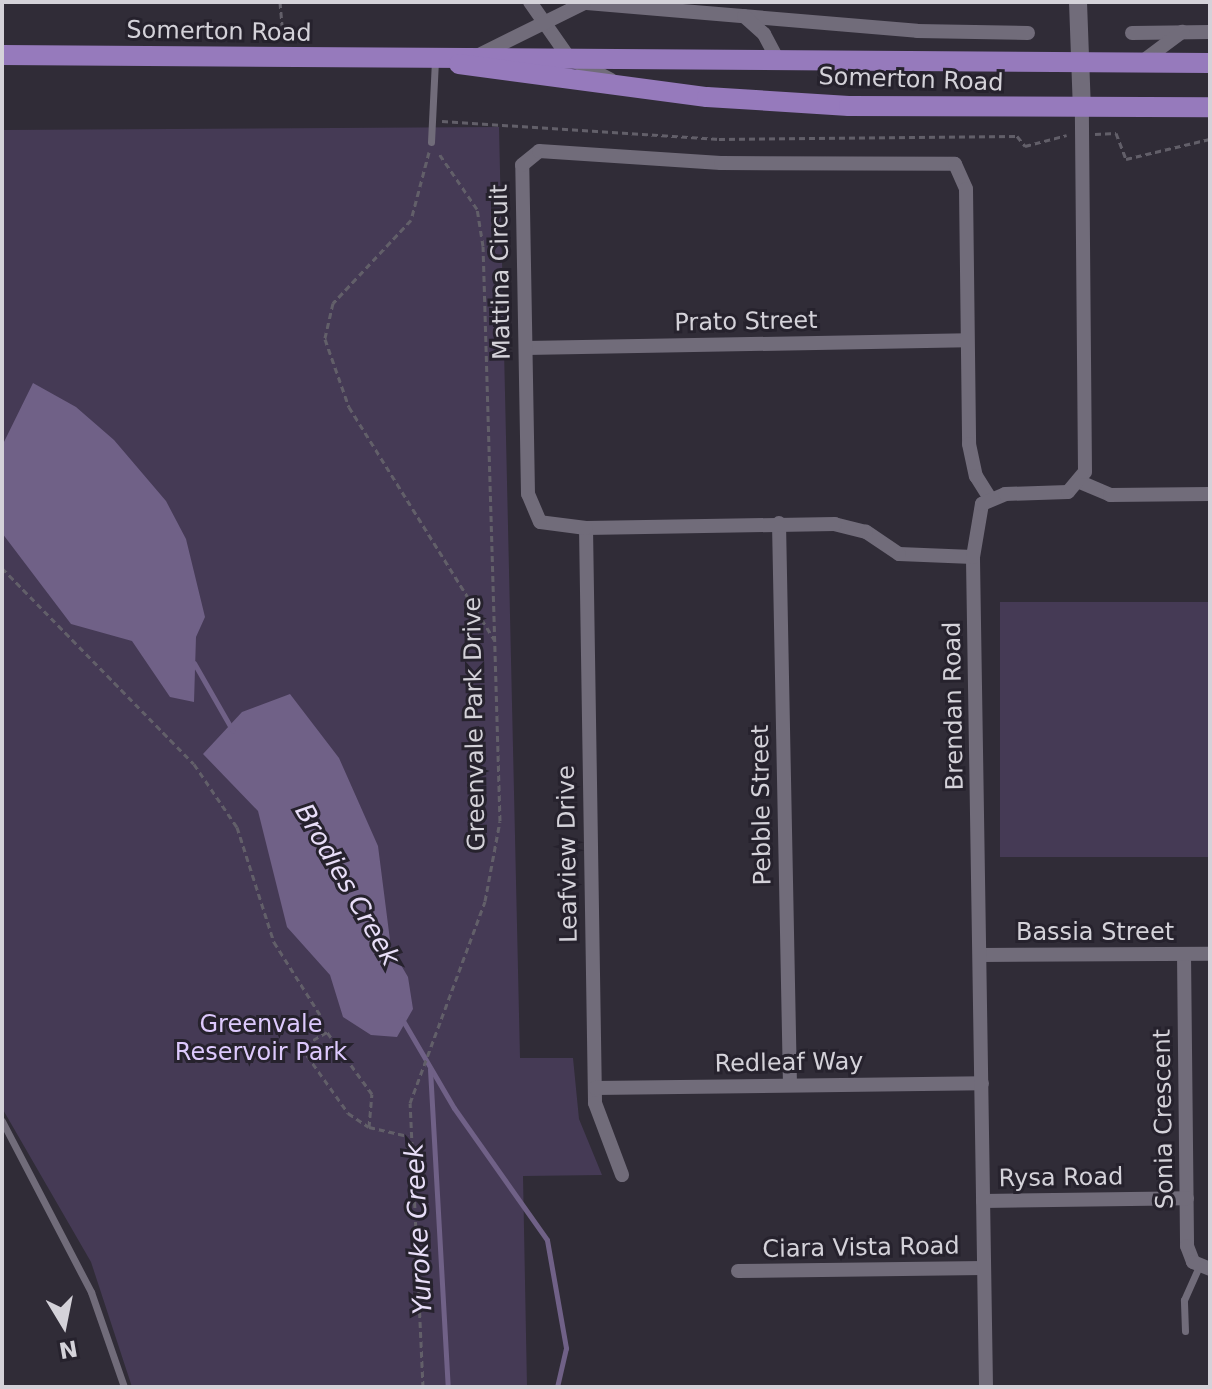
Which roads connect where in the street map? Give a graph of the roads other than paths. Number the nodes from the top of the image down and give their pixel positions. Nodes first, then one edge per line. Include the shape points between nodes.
1 (530, 2) edge
2 (575, 2) edge
3 (1078, 2) edge
4 (584, 3) edge
5 (743, 16) junction
6 (548, 20) junction
7 (1182, 32) junction
8 (1210, 32) edge
9 (1028, 33) dead end
10 (1132, 33) dead end
11 (2, 55) edge
12 (479, 55) junction
13 (569, 58) junction
14 (435, 59) junction
15 (779, 62) junction
16 (1210, 63) edge
17 (1139, 64) junction
18 (1082, 65) junction
19 (611, 81) junction
20 (1210, 107) edge
21 (1082, 109) junction
22 (431, 142) road end
23 (967, 340) junction
24 (526, 348) junction
25 (1080, 482) junction
26 (1210, 494) edge
27 (990, 498) junction
28 (779, 523) junction
29 (586, 528) junction
30 (973, 557) junction
31 (1184, 954) junction
32 (1210, 954) edge
33 (981, 955) junction
34 (982, 1083) junction
35 (790, 1085) junction
36 (595, 1088) junction
37 (2, 1121) edge
38 (622, 1175) dead end
39 (1187, 1198) junction
40 (983, 1201) junction
41 (984, 1268) junction
42 (1205, 1268) edge
43 (738, 1271) dead end
44 (1185, 1331) dead end
45 (124, 1387) edge
46 (986, 1387) edge

1 - 6 street
2 - 4 street, Somerton Road
3 - 18 street
4 - 5 street, Somerton Road
4 - 6 street, Somerton Road
5 - 9 street, Somerton Road
5 - 15 street via 764,34
6 - 12 street, Somerton Road
6 - 13 street
7 - 8 street
7 - 10 street
7 - 17 street
11 - 14 main road, Somerton Road
12 - 13 main road, Somerton Road
12 - 14 main road, Somerton Road
13 - 15 main road, Somerton Road
13 - 19 street, Somerton Road
14 - 19 main road, Somerton Road
14 - 22 lane
15 - 18 main road, Somerton Road
16 - 17 main road, Somerton Road
17 - 18 main road, Somerton Road
18 - 21 street
19 - 21 main road, Somerton Road via 707,97 849,106
20 - 21 main road, Somerton Road
21 - 25 street via 1087,457
23 - 24 street, Prato Street
23 - 24 street, Mattina Circuit via 966,189 955,164 721,163 539,151 522,165 520,181
23 - 27 street, Mattina Circuit via 969,444 976,476
24 - 29 street, Mattina Circuit via 529,509 552,527
25 - 26 street via 1110,495
25 - 27 street via 1057,494
27 - 30 street, Brendan Road via 977,511
28 - 29 street, Mattina Circuit
28 - 30 street, Mattina Circuit via 851,526 899,554
28 - 35 street, Pebble Street
29 - 36 street, Leafview Drive
30 - 33 street, Brendan Road
31 - 32 street, Bassia Street
31 - 33 street, Bassia Street
31 - 39 street, Sonia Crescent
33 - 34 street, Brendan Road
34 - 35 street, Redleaf Way
34 - 40 street, Brendan Road
35 - 36 street, Redleaf Way
36 - 38 street, Leafview Drive via 601,1125
37 - 45 lane via 91,1292
39 - 40 street, Rysa Road
39 - 42 street, Sonia Crescent via 1187,1246
40 - 41 street, Brendan Road
41 - 43 street, Ciara Vista Road
41 - 46 street, Brendan Road
42 - 44 lane via 1184,1300

